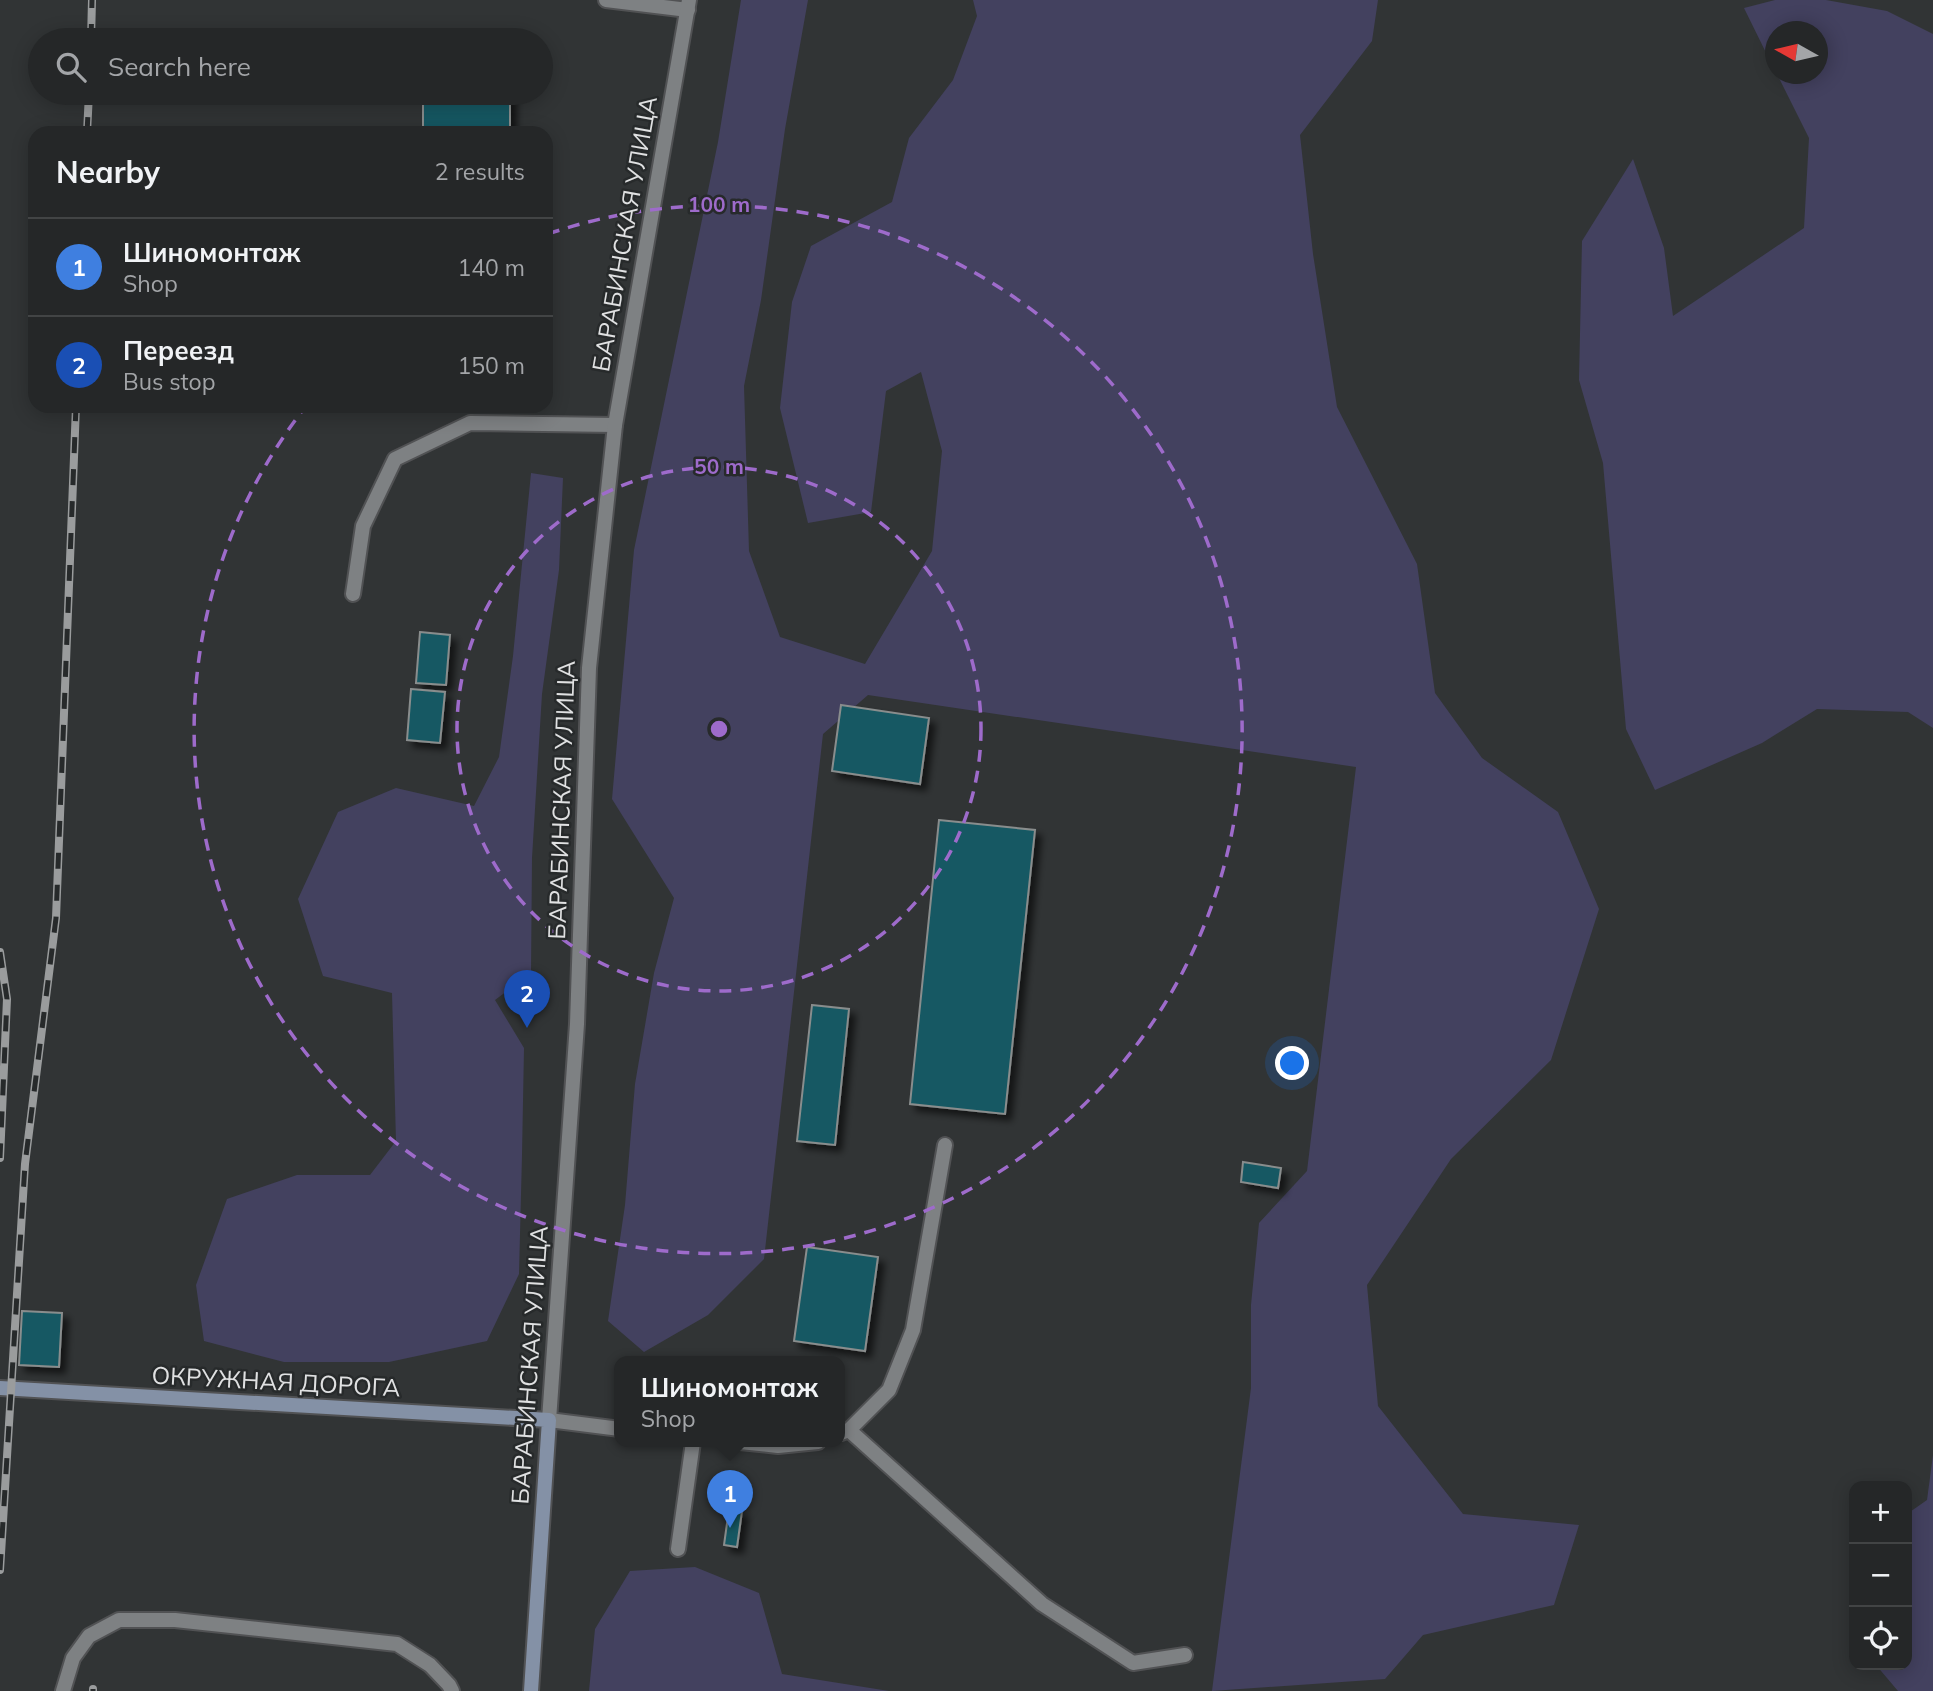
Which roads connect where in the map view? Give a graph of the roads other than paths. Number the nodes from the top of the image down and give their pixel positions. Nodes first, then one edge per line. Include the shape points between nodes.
1 (606, 0) edge
2 (689, 5) edge
3 (615, 425) junction
4 (353, 594) dead end
5 (945, 1145) dead end
6 (0, 1388) edge
7 (549, 1420) junction
8 (614, 1428) edge
9 (845, 1432) edge
10 (692, 1447) edge
11 (678, 1549) dead end
12 (1185, 1655) dead end
13 (63, 1691) edge
14 (452, 1691) edge
15 (531, 1691) edge

1 - 2 street
2 - 3 street, БАРАБИНСКАЯ УЛИЦА
3 - 4 street via 470,423 396,459 363,526
3 - 7 street, БАРАБИНСКАЯ УЛИЦА via 589,668 576,1024
5 - 9 street via 913,1330 889,1390
6 - 7 main road, ОКРУЖНАЯ ДОРОГА
7 - 8 street
7 - 15 main road, БАРАБИНСКАЯ УЛИЦА
9 - 12 street via 1042,1604 1133,1663
10 - 11 street
13 - 14 street via 73,1658 89,1636 119,1620 175,1619 397,1644 430,1665

